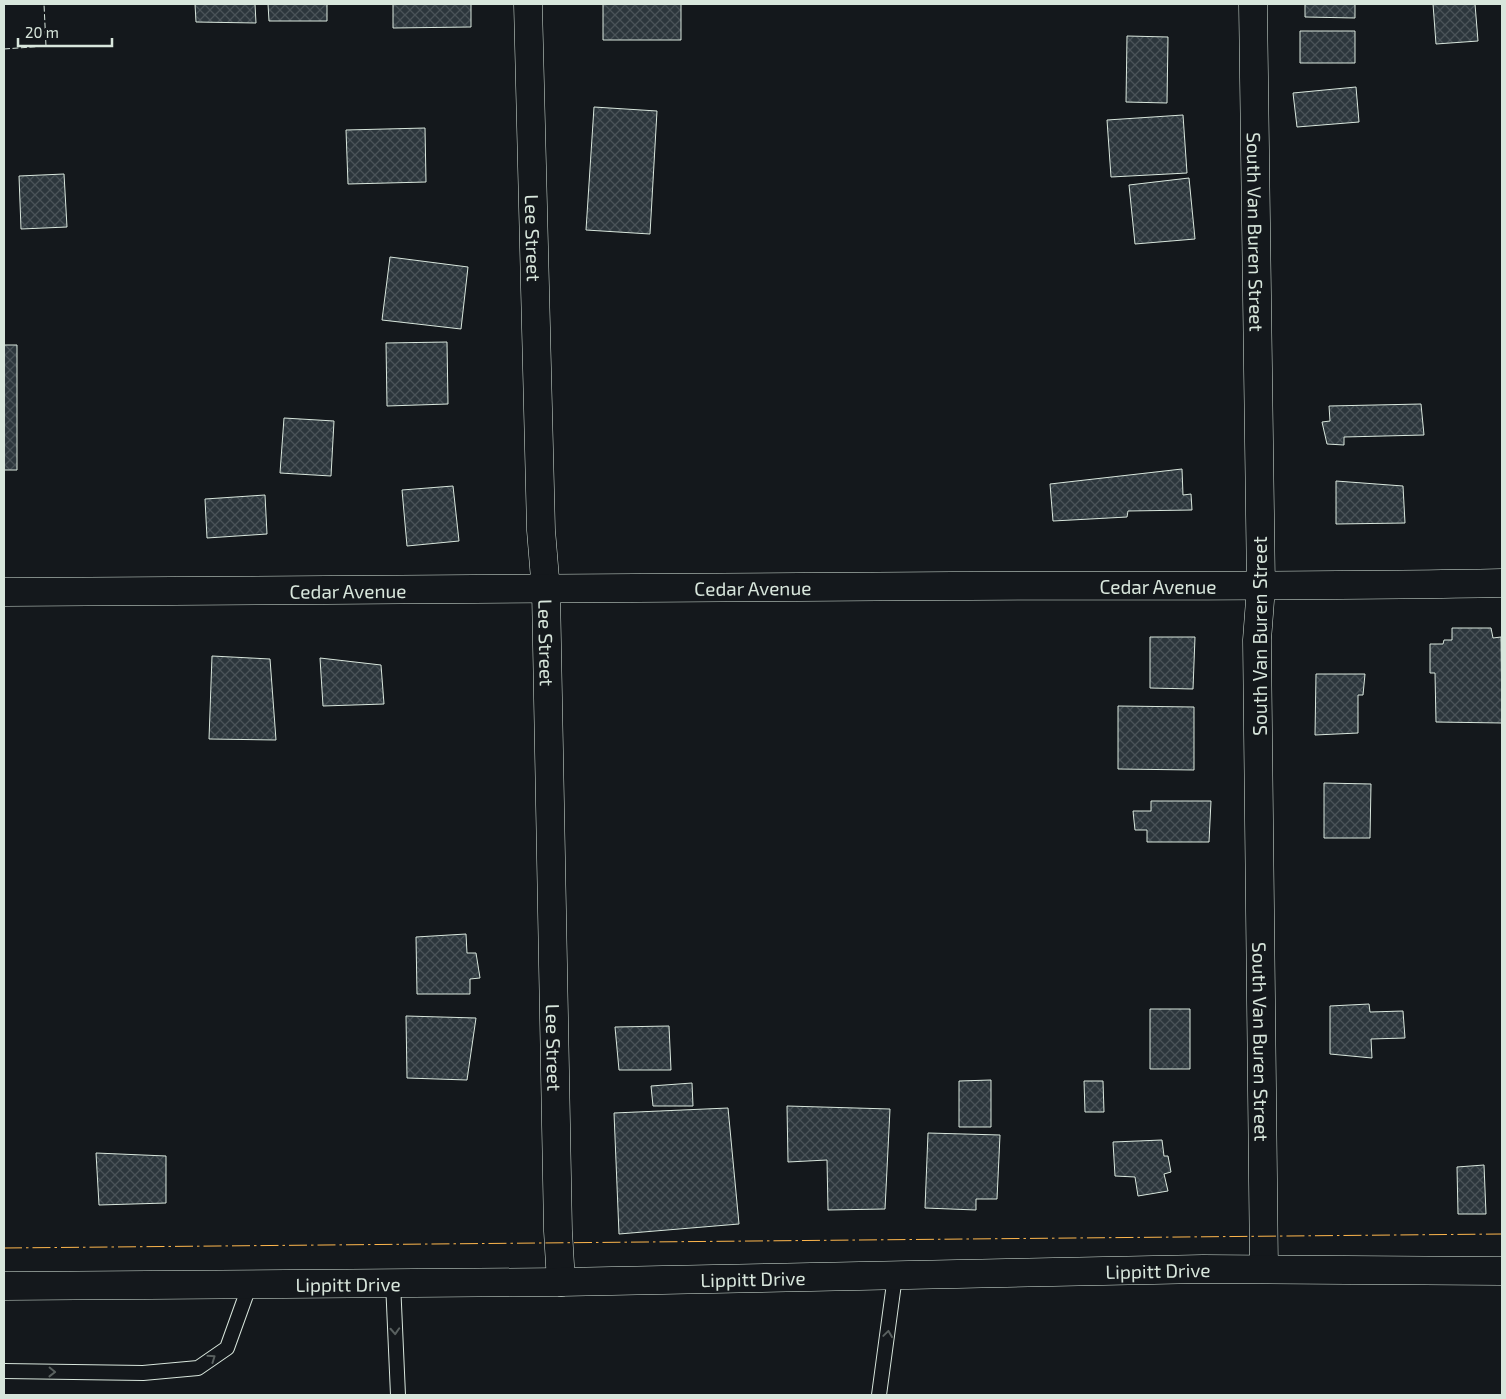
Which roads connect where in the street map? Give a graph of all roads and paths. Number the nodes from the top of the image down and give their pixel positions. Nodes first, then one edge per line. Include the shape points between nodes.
1 (528, 4) edge
2 (1253, 4) edge
3 (1502, 583) edge
4 (1261, 587) junction
5 (546, 591) junction
6 (4, 592) edge
7 (1264, 1269) junction
8 (1502, 1271) edge
9 (896, 1276) junction
10 (393, 1282) junction
11 (561, 1282) junction
12 (250, 1284) junction
13 (4, 1286) edge
14 (4, 1371) edge
15 (880, 1389) edge
16 (398, 1395) edge

1 - 5 street, Lee Street via 541,530
2 - 4 street, South Van Buren Street
3 - 4 street, Cedar Avenue
4 - 5 street, Cedar Avenue via 955,586
4 - 7 street, South Van Buren Street via 1257,640
5 - 6 street, Cedar Avenue
5 - 11 street, Lee Street
7 - 8 street, Lippitt Drive
7 - 9 street, Lippitt Drive
9 - 11 street, Lippitt Drive
15 -> 9 lane
10 - 11 street, Lippitt Drive
10 - 12 street, Lippitt Drive
10 -> 16 lane
12 - 13 street, Lippitt Drive
14 -> 12 lane via 143,1373 198,1368 227,1348

